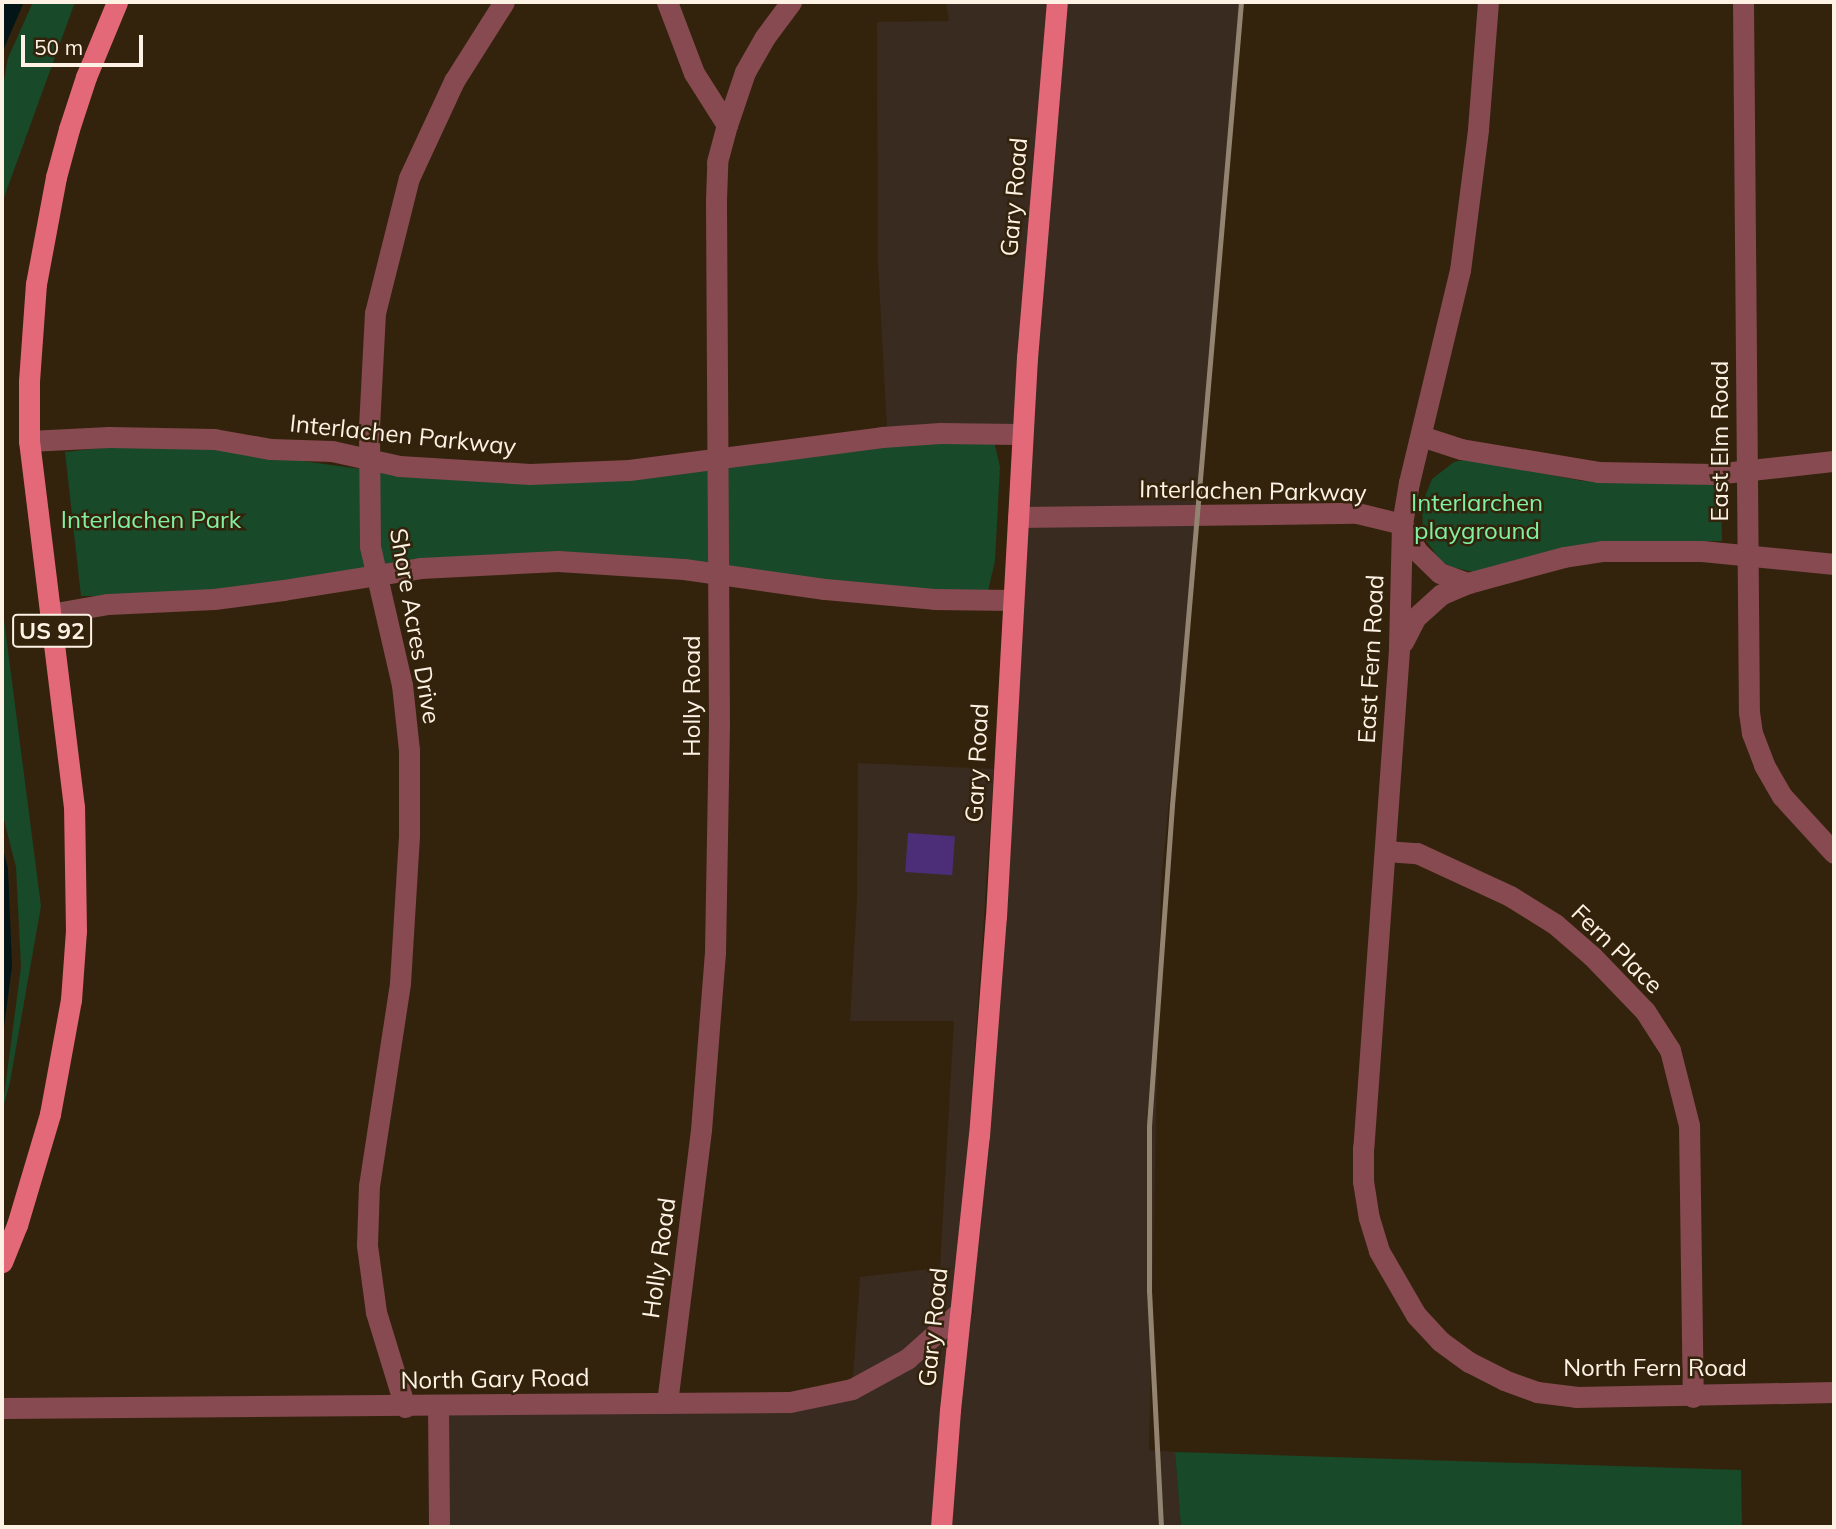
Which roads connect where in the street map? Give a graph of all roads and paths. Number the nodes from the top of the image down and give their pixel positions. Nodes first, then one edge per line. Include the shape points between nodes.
1 (117, 2) edge
2 (504, 2) edge
3 (667, 2) edge
4 (791, 2) edge
5 (1057, 2) edge
6 (1488, 2) edge
7 (1743, 2) edge
8 (727, 125) junction
9 (1022, 434) junction
10 (1421, 436) junction
11 (29, 441) junction
12 (372, 460) junction
13 (717, 461) junction
14 (1834, 461) edge
15 (1745, 470) junction
16 (1018, 517) junction
17 (1402, 524) junction
18 (1746, 554) junction
19 (1834, 564) edge
20 (718, 573) junction
21 (376, 574) junction
22 (1468, 583) junction
23 (1013, 600) junction
24 (50, 614) junction
25 (1399, 650) junction
26 (1385, 851) junction
27 (1834, 853) edge
28 (2, 1262) edge
29 (961, 1311) junction
30 (1416, 1315) joint
31 (1834, 1392) edge
32 (1693, 1397) junction
33 (667, 1403) junction
34 (405, 1407) junction
35 (438, 1407) junction
36 (2, 1408) edge
37 (439, 1527) edge
38 (942, 1527) edge

1 - 11 main road, US 92 via 86,77 50,204 35,297
2 - 12 street, Shore Acres Drive via 454,80 409,178 396,221 375,313 369,427
3 - 8 street via 694,74
4 - 8 street, Holly Road via 745,72
5 - 9 main road, Gary Road
6 - 10 street, East Fern Road via 1464,240
7 - 15 street, East Elm Road
8 - 13 street, Holly Road via 717,162
9 - 13 street, Interlachen Parkway via 882,437
9 - 16 main road, Gary Road
10 - 15 street via 1461,449 1598,472 1714,474
10 - 17 street, East Fern Road
11 - 12 street, Interlachen Parkway via 214,439 271,449 332,451
11 - 24 main road, US 92
12 - 13 street, Interlachen Parkway via 463,472 530,474 629,471
12 - 21 street, Shore Acres Drive via 370,546
13 - 20 street, Holly Road
14 - 15 street
15 - 18 street, East Elm Road
16 - 17 street, Interlachen Parkway via 1357,513
16 - 23 main road, Gary Road
17 - 22 street via 1417,551 1440,573
17 - 25 street, East Fern Road
18 - 19 street
18 - 22 street via 1602,551
18 - 27 street, East Elm Road via 1752,733 1782,796
20 - 21 street via 558,561
20 - 23 street via 920,598
20 - 33 street, Holly Road via 719,815 713,988 692,1219
21 - 24 street via 215,599 108,604
21 - 34 street, Shore Acres Drive via 402,685 409,750 409,834 400,983 369,1186 367,1245 376,1311
22 - 25 street via 1442,594 1415,618
23 - 29 main road, Gary Road via 996,917
24 - 28 main road, US 92 via 74,807 78,876 72,986 50,1114 33,1179
25 - 26 street, East Fern Road
26 - 30 street, East Fern Road via 1363,1181 1379,1251
26 - 32 street, Fern Place via 1417,853 1510,896 1555,924 1645,1010 1670,1050 1689,1125
29 - 33 street, North Gary Road via 907,1359 852,1389 790,1402
29 - 38 main road, Gary Road
30 - 32 street, North Fern Road via 1440,1341 1469,1362 1537,1392 1576,1397
31 - 32 street, North Fern Road
33 - 35 street, North Gary Road
34 - 35 street, North Gary Road
34 - 36 street, North Gary Road
35 - 37 street

